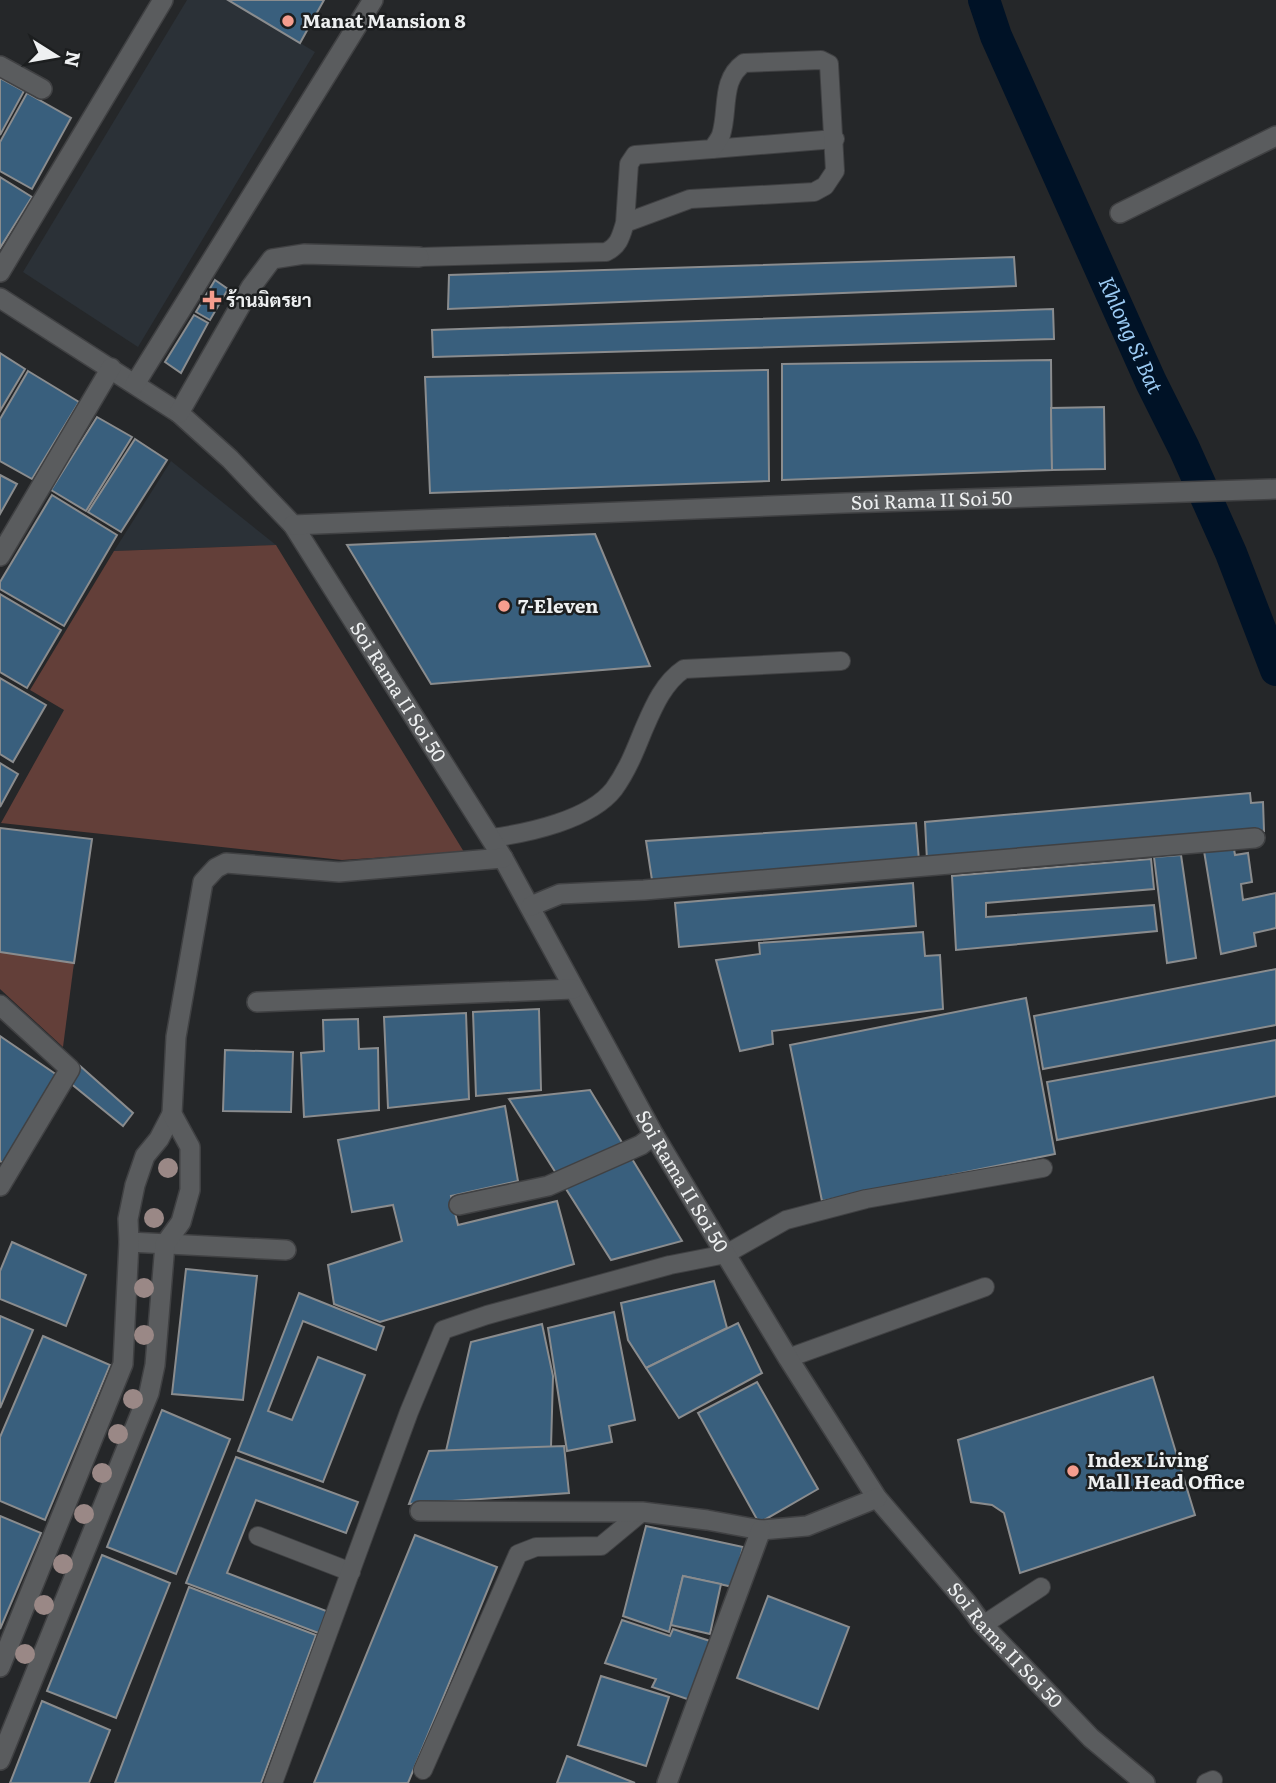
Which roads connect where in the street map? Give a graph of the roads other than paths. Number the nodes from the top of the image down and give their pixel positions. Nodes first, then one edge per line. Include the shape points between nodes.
1 (163, 0) edge
2 (373, 0) edge
3 (0, 66) edge
4 (42, 89) dead end
5 (1276, 136) edge
6 (835, 139) junction
7 (712, 149) junction
8 (1120, 214) dead end
9 (625, 223) junction
10 (419, 257) joint
11 (0, 272) edge
12 (0, 298) edge
13 (111, 368) junction
14 (135, 384) junction
15 (179, 413) junction
16 (1272, 489) edge
17 (293, 525) junction
18 (0, 556) edge
19 (841, 661) dead end
20 (491, 838) junction
21 (1255, 838) dead end
22 (503, 858) junction
23 (531, 906) junction
24 (573, 989) junction
25 (257, 1002) dead end
26 (0, 1005) edge
27 (172, 1114) junction
28 (654, 1135) junction
29 (1043, 1168) dead end
30 (0, 1186) edge
31 (459, 1205) dead end
32 (129, 1242) junction
33 (164, 1244) junction
34 (286, 1250) dead end
35 (726, 1254) junction
36 (985, 1287) dead end
37 (788, 1357) junction
38 (877, 1497) junction
39 (421, 1511) dead end
40 (642, 1512) junction
41 (761, 1530) junction
42 (258, 1536) dead end
43 (351, 1572) junction
44 (1041, 1587) dead end
45 (983, 1625) junction
46 (0, 1667) edge
47 (0, 1760) edge
48 (423, 1770) dead end
49 (273, 1783) edge
50 (667, 1783) edge
51 (1145, 1783) edge

1 - 11 street
2 - 14 street
3 - 4 street
5 - 8 street
6 - 7 lane
6 - 7 lane via 830,64 821,60 744,64 729,83 721,136
6 - 9 lane via 835,171 825,186 814,192 690,199
7 - 9 lane via 635,155 629,164
9 - 10 lane via 619,242 606,251
10 - 15 street via 304,254 272,259 251,287
12 - 13 street, Soi Rama II Soi 50
13 - 14 street, Soi Rama II Soi 50
13 - 18 street
14 - 15 street, Soi Rama II Soi 50
15 - 17 street, Soi Rama II Soi 50
16 - 17 street, Soi Rama II Soi 50
17 - 20 street, Soi Rama II Soi 50
19 - 20 lane via 684,669 664,689 613,791 578,817
20 - 22 street, Soi Rama II Soi 50
21 - 23 street via 560,894
22 - 23 street, Soi Rama II Soi 50
22 - 27 street via 339,872 226,863 216,868 203,882 198,908 176,1037
23 - 24 street, Soi Rama II Soi 50
24 - 25 street
24 - 28 street, Soi Rama II Soi 50
26 - 30 street via 71,1069
27 - 32 street via 138,1175 128,1219
27 - 33 street via 190,1147 190,1190 181,1222
28 - 31 street via 548,1186
28 - 35 street, Soi Rama II Soi 50
29 - 35 lane via 866,1199 786,1220
32 - 33 street
32 - 46 street via 122,1364
33 - 34 street
33 - 47 street via 149,1393
35 - 37 street, Soi Rama II Soi 50
35 - 43 lane via 670,1265 443,1330
36 - 37 lane
37 - 38 street, Soi Rama II Soi 50
38 - 41 street via 807,1526
38 - 45 street, Soi Rama II Soi 50
39 - 40 street
40 - 41 street
40 - 48 lane via 601,1546 536,1547 518,1554
41 - 50 street
42 - 43 lane
43 - 49 lane
44 - 45 lane
45 - 51 street, Soi Rama II Soi 50 via 1091,1738

